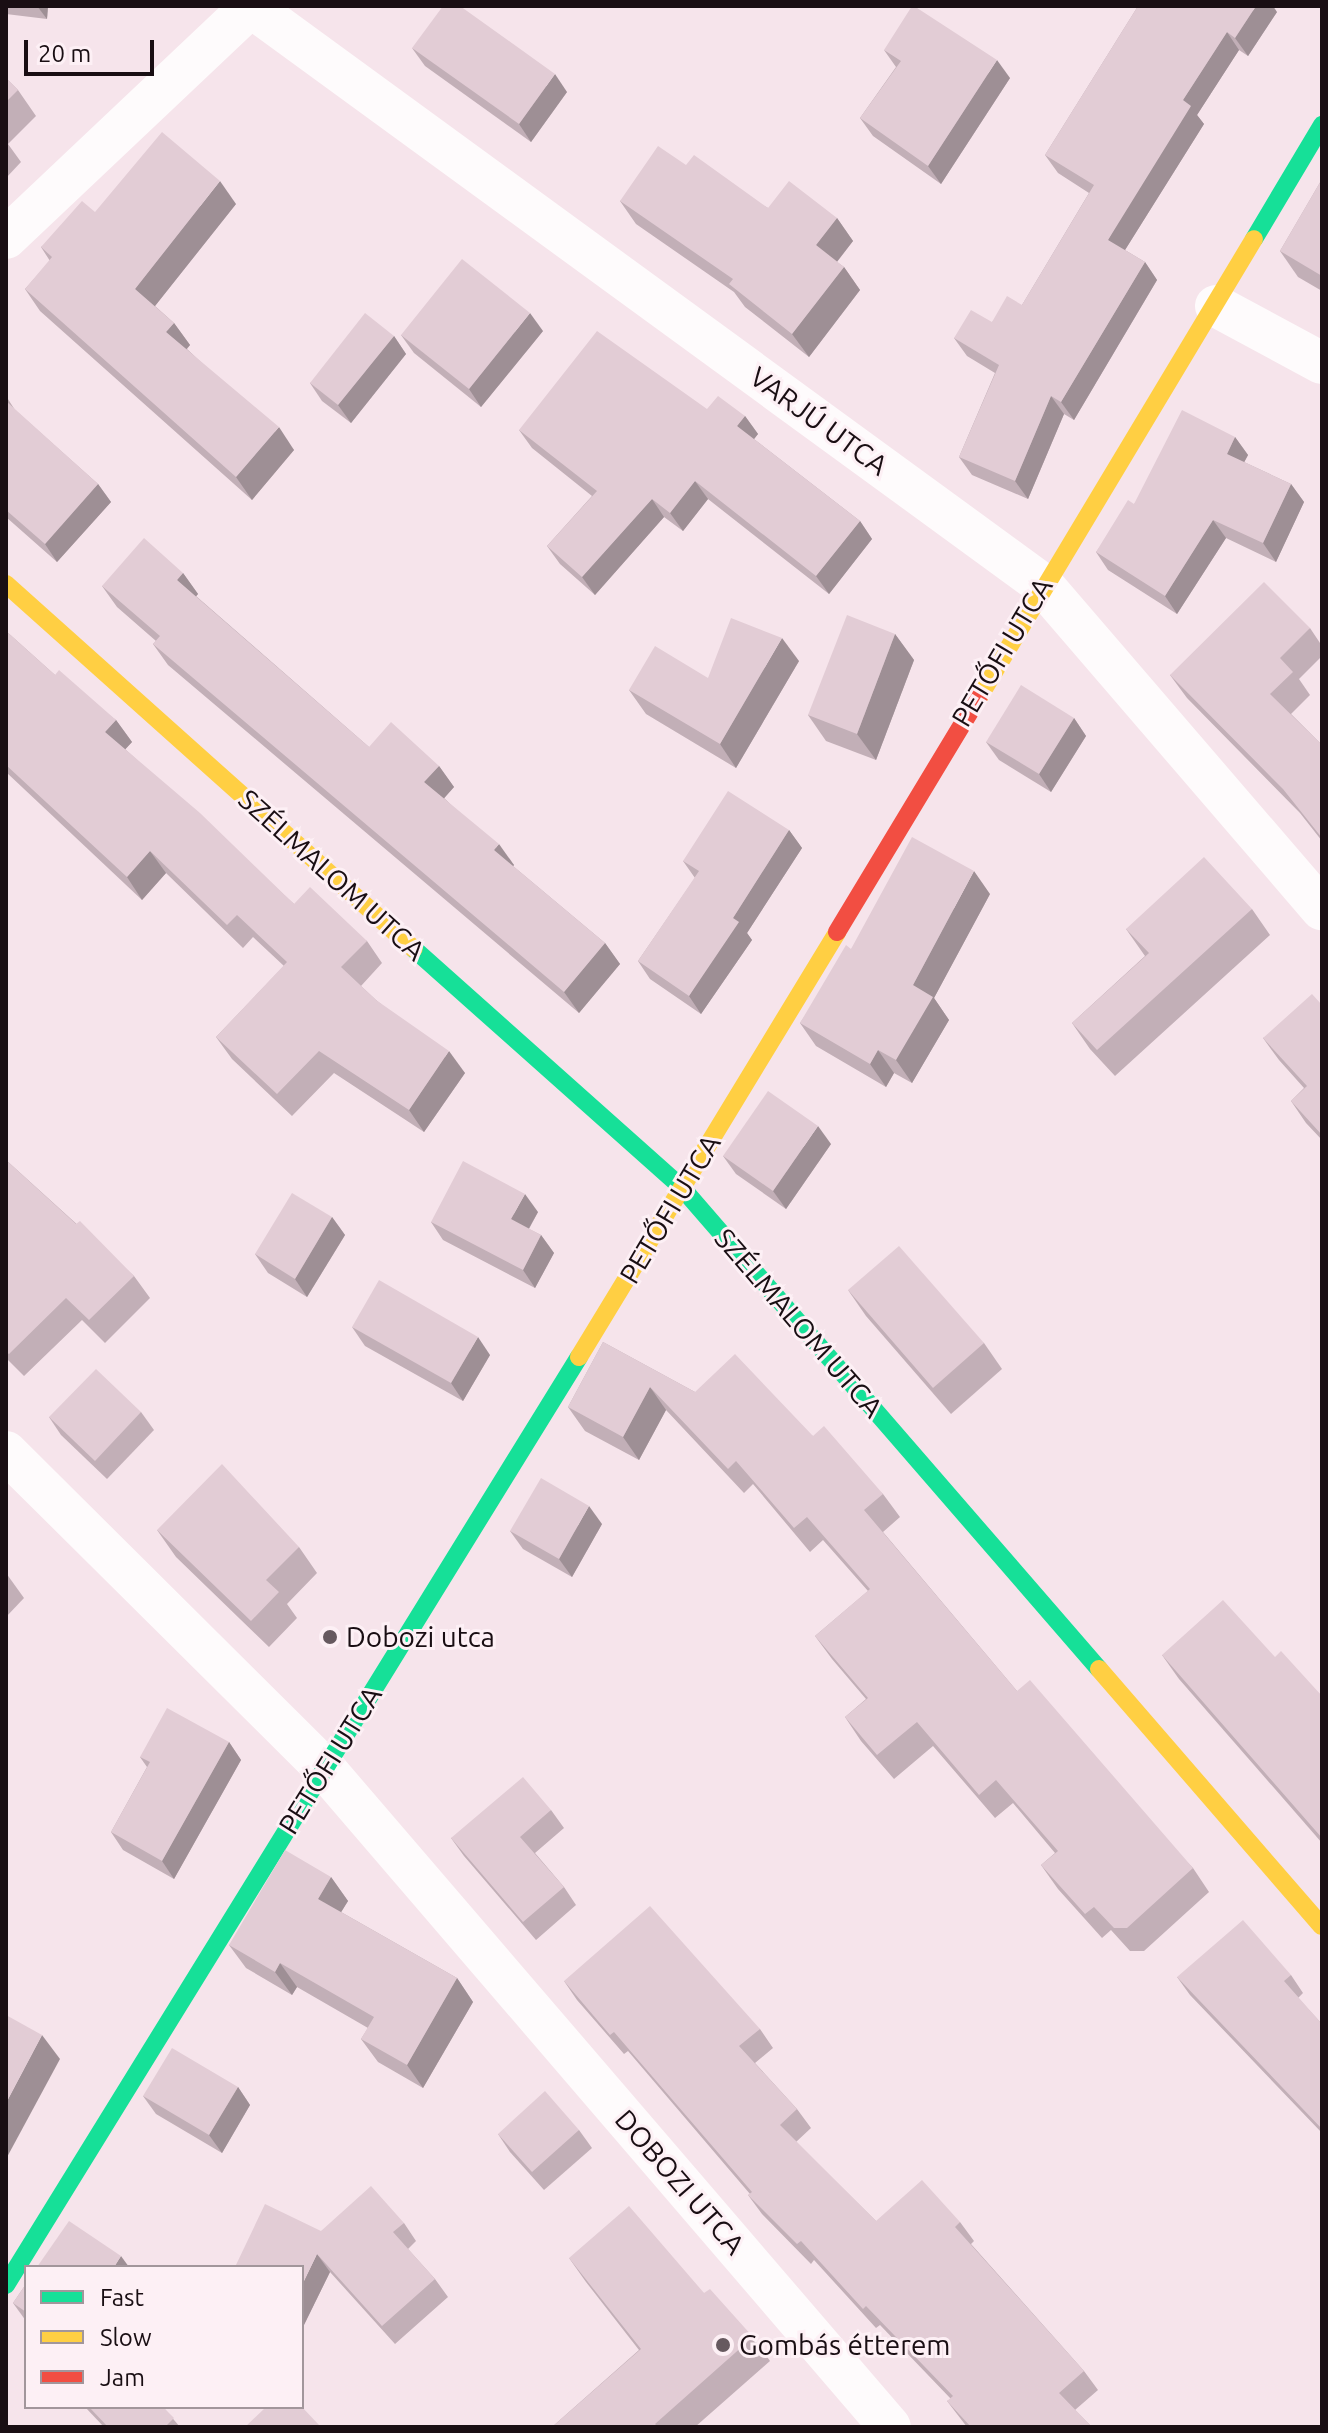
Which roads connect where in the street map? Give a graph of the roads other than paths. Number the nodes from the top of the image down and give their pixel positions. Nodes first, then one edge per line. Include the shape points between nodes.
1 (251, 6) edge
2 (1322, 125) edge
3 (6, 238) edge
4 (1216, 306) junction
5 (1322, 363) edge
6 (6, 584) edge
7 (1042, 584) junction
8 (1322, 909) edge
9 (683, 1189) junction
10 (6, 1452) edge
11 (325, 1769) junction
12 (1322, 1926) edge
13 (6, 2285) edge
14 (890, 2427) edge

1 - 3 street
1 - 7 street, VARJÚ UTCA
2 - 4 main road, PETŐFI UTCA
4 - 5 street
4 - 7 main road, PETŐFI UTCA
6 - 9 main road, SZÉLMALOM UTCA
7 - 8 street, VARJÚ UTCA
7 - 9 main road, PETŐFI UTCA
9 - 11 main road, PETŐFI UTCA
9 - 12 main road, SZÉLMALOM UTCA
10 - 11 street, DOBOZI UTCA
11 - 13 main road, PETŐFI UTCA
11 - 14 street, DOBOZI UTCA

